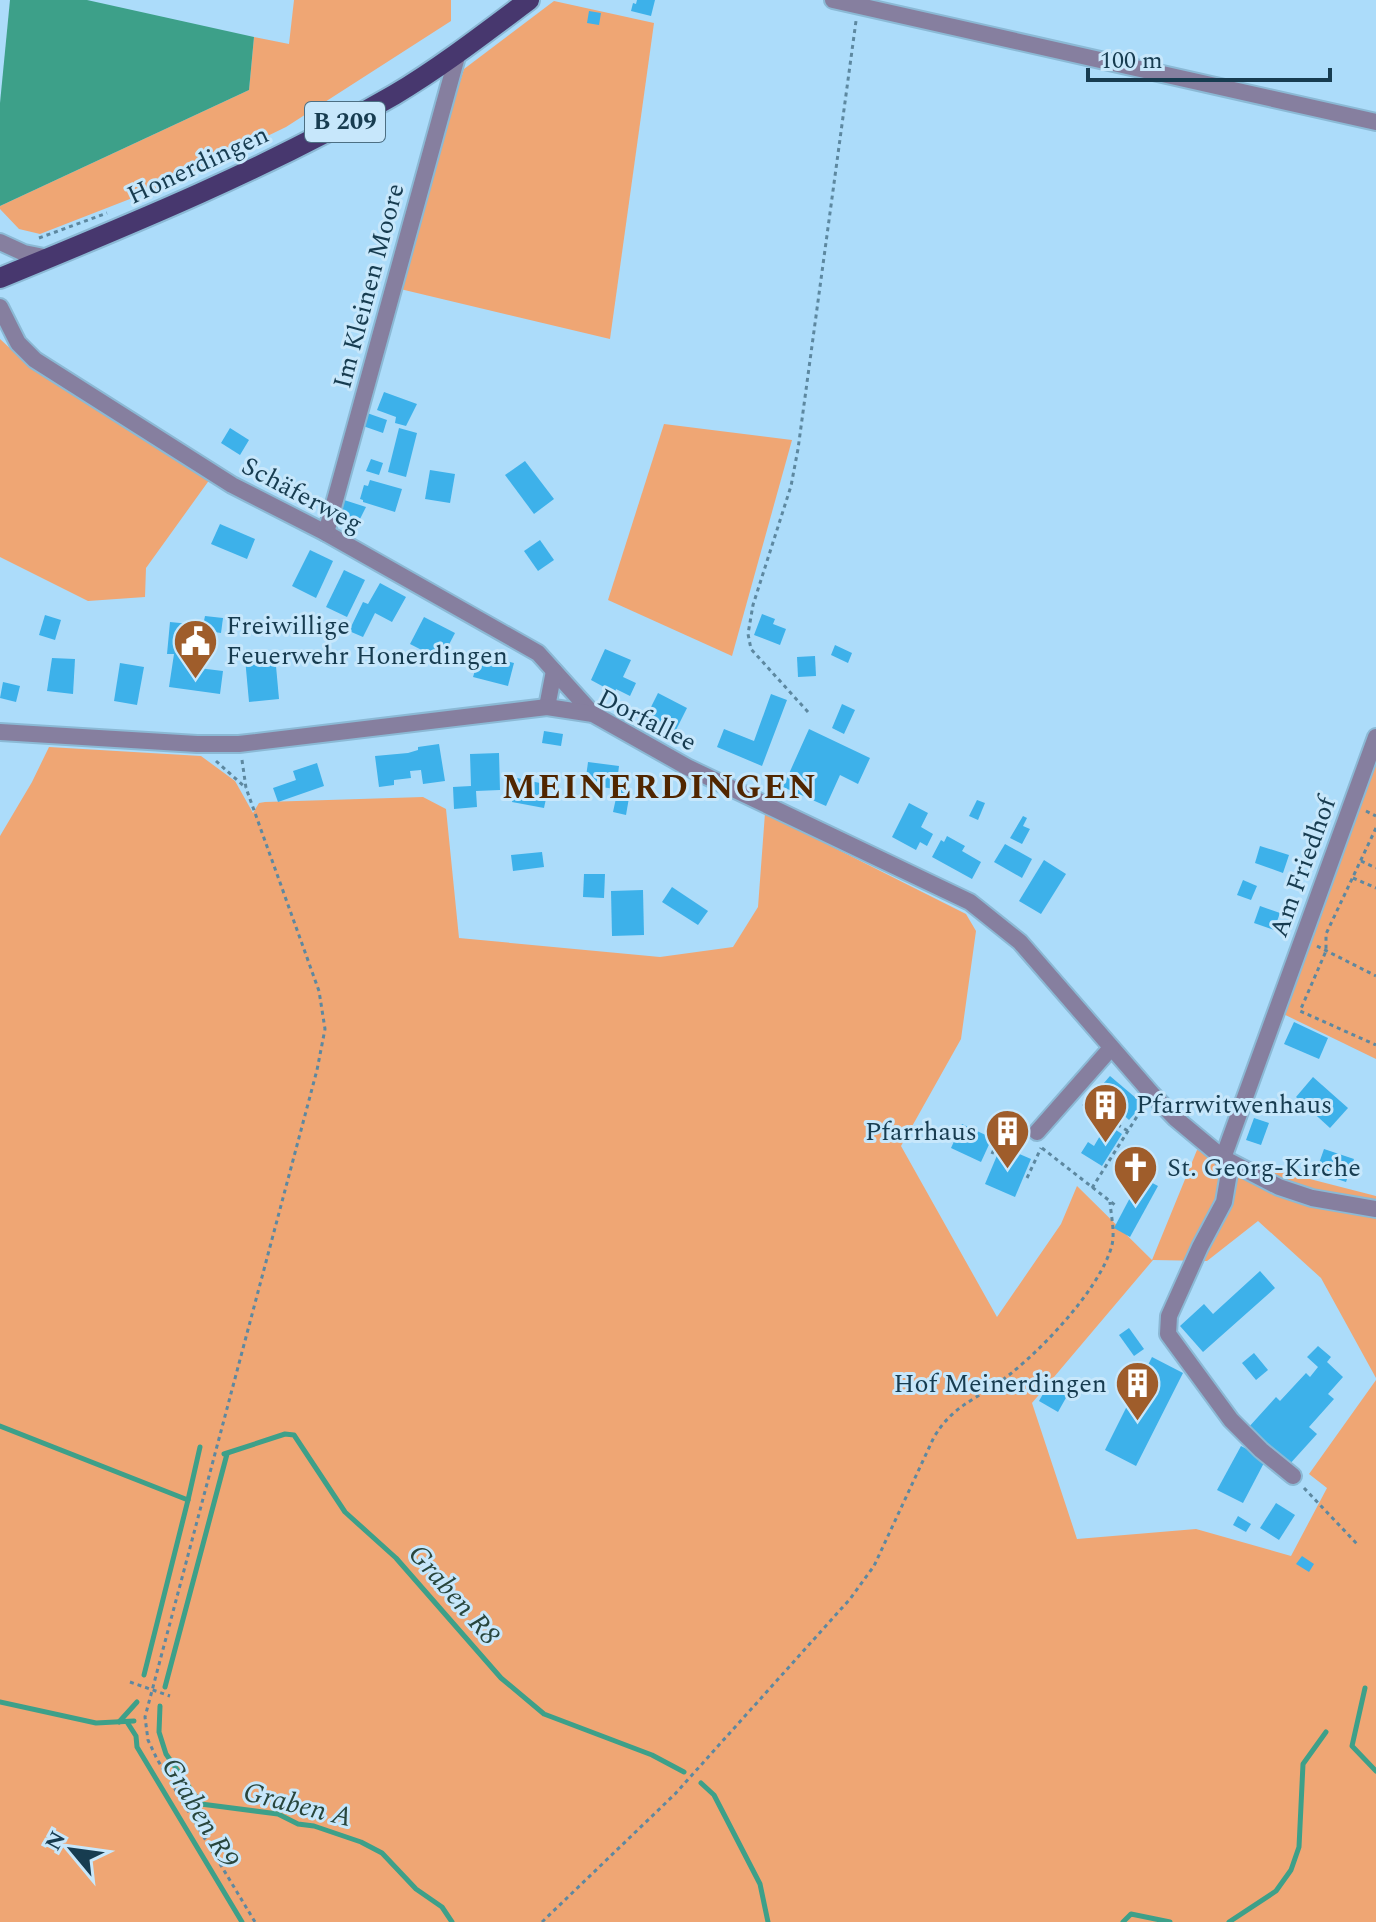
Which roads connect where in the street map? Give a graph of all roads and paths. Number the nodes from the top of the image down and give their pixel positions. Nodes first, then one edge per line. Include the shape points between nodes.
1 (529, 0) edge
2 (833, 0) edge
3 (858, 5) junction
4 (458, 53) junction
5 (1376, 122) edge
6 (108, 212) dead end
7 (36, 240) dead end
8 (0, 242) edge
9 (49, 258) junction
10 (0, 278) edge
11 (0, 307) edge
12 (326, 533) junction
13 (554, 671) junction
14 (547, 707) junction
15 (808, 712) dead end
16 (593, 714) junction
17 (0, 732) edge
18 (1376, 737) edge
19 (197, 744) junction
20 (239, 744) junction
21 (246, 788) junction
22 (1376, 828) edge
23 (1361, 861) junction
24 (1376, 868) edge
25 (1353, 878) junction
26 (1376, 888) edge
27 (1302, 940) junction
28 (1326, 951) junction
29 (1376, 976) edge
30 (1376, 1045) edge
31 (1111, 1048) junction
32 (1152, 1094) junction
33 (1069, 1095) junction
34 (1128, 1131) junction
35 (1033, 1136) joint
36 (992, 1154) dead end
37 (1223, 1158) junction
38 (1027, 1178) dead end
39 (1092, 1188) junction
40 (1376, 1209) edge
41 (1293, 1476) joint
42 (1358, 1545) dead end
43 (130, 1682) dead end
44 (151, 1689) junction
45 (170, 1696) dead end
46 (255, 1922) edge
47 (542, 1922) edge

1 - 4 main road, Honerdingen / B 209
2 - 3 street
3 - 5 street
3 - 15 path via 798,449 748,634 751,649
4 - 9 main road, Honerdingen / B 209 via 396,94 261,166
4 - 12 street, Im Kleinen Moore
6 - 7 path
8 - 9 street
9 - 10 main road, Honerdingen / B 209
11 - 12 street, Schäferweg via 18,343 35,360 232,485
12 - 13 street, Schäferweg via 538,653
13 - 14 street
13 - 16 street, Schäferweg
14 - 16 street, Dorfallee
14 - 20 street, Dorfallee
16 - 31 street, Dorfallee via 687,767 970,902 1020,942
17 - 19 street, Dorfallee
18 - 27 street, Am Friedhof
19 - 20 street, Dorfallee
19 - 21 path
20 - 21 path
21 - 44 path via 319,991 325,1029
22 - 23 path
23 - 24 path
23 - 25 path
25 - 26 path
25 - 28 path via 1326,934
27 - 28 path
27 - 37 street, Am Friedhof
28 - 29 path
28 - 30 path via 1300,1011
31 - 32 street, Dorfallee
31 - 33 street
32 - 34 path
32 - 37 street, Dorfallee
33 - 34 path
33 - 35 street
34 - 39 path
35 - 36 path via 1006,1120
37 - 40 street, Dorfallee via 1279,1187
37 - 41 street via 1229,1173 1224,1202 1169,1316 1168,1334 1231,1420
38 - 39 path via 1041,1148
39 - 47 path via 1112,1203 1113,1240 1107,1260 1073,1310 1046,1344 945,1418 874,1566 850,1599 675,1794
41 - 42 path
43 - 44 path
44 - 45 path
44 - 46 path via 145,1717 152,1749

